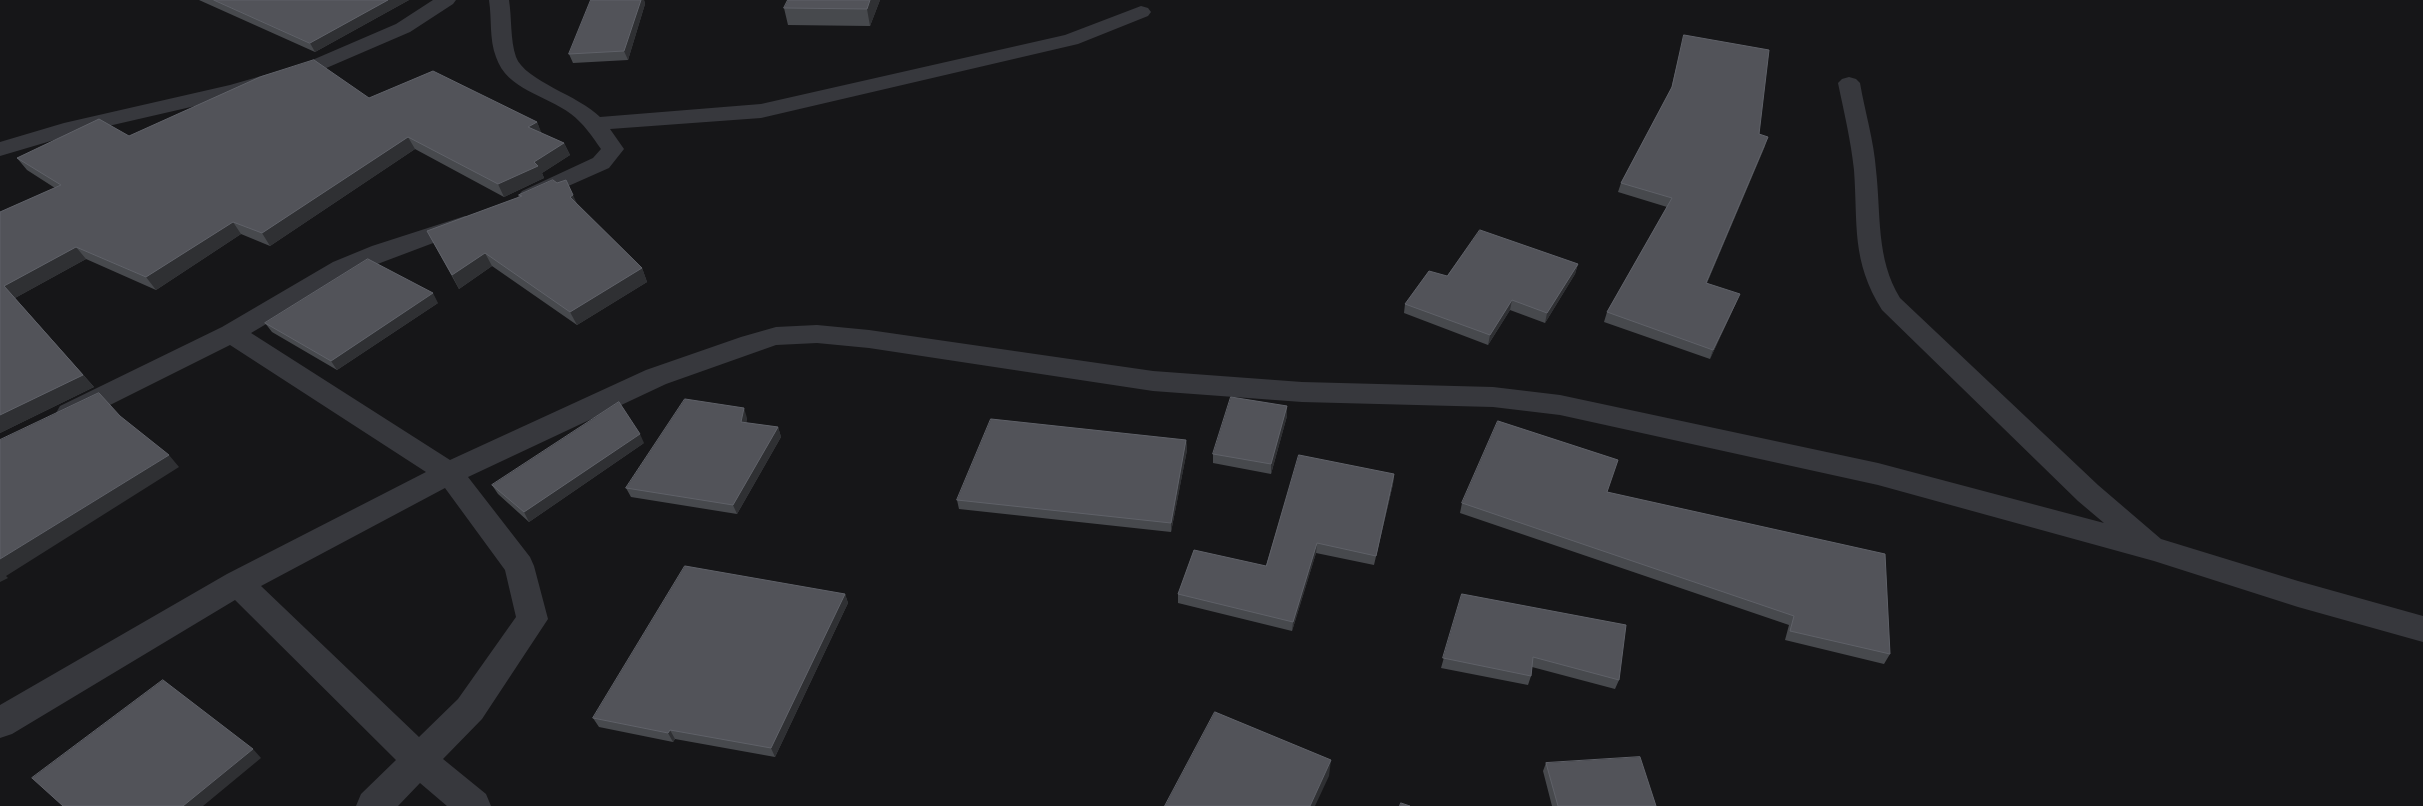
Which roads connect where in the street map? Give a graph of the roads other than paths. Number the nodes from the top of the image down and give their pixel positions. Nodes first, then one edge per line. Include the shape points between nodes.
1 (446, 0) edge
2 (499, 0) edge
3 (1142, 12) dead end
4 (1849, 82) dead end
5 (595, 124) junction
6 (0, 149) edge
7 (231, 334) junction
8 (52, 422) edge
9 (449, 473) junction
10 (2154, 549) junction
11 (238, 583) junction
12 (2423, 629) edge
13 (0, 723) edge
14 (419, 760) junction
15 (374, 806) edge
16 (473, 806) edge

1 - 6 street via 403,28 310,68
2 - 5 street via 502,46 510,65 518,74 578,109
3 - 5 street via 1071,40 761,111
4 - 10 street via 1865,168 1873,272 1880,289 1890,304 2088,493
5 - 7 street via 613,149 601,163 498,210 342,268
7 - 8 street
7 - 9 street
9 - 10 street via 583,409 707,358 776,336 817,334 1153,381 1302,392 1493,397 1560,405 1878,474
9 - 11 street
9 - 14 street via 519,566 532,620 470,709
10 - 12 street
11 - 13 street
11 - 14 street
14 - 15 street
14 - 16 street

